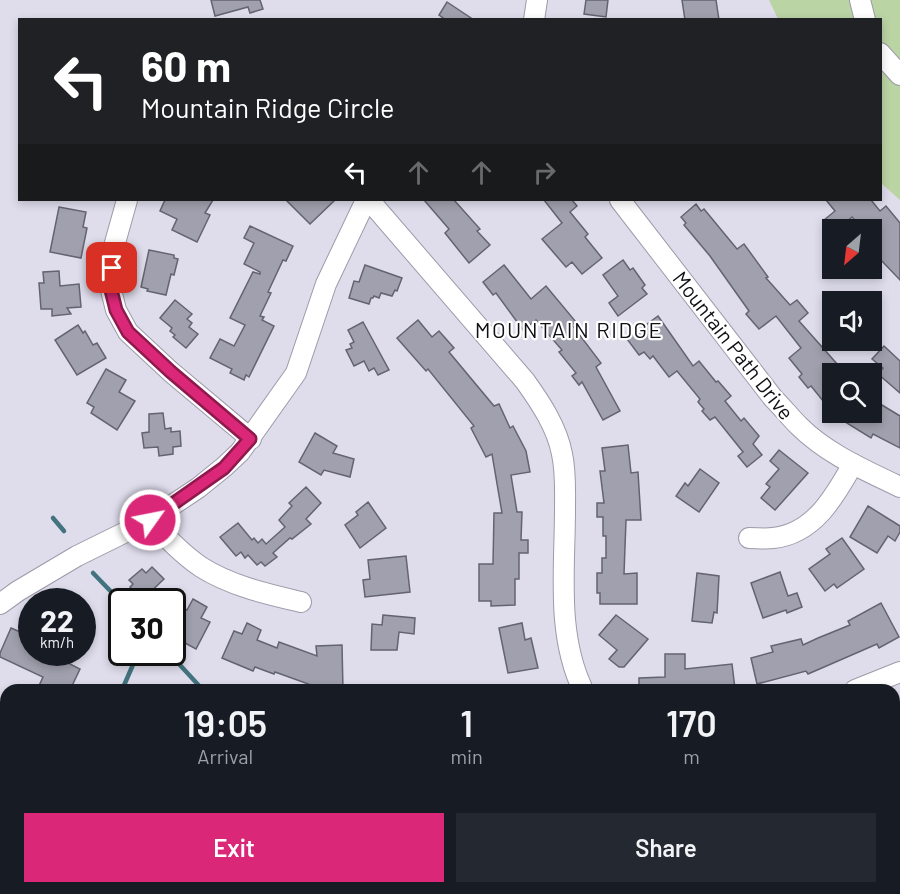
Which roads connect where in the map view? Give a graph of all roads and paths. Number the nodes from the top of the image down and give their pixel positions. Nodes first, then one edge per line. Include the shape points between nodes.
1 (537, 0) edge
2 (860, 0) edge
3 (534, 18) edge
4 (864, 18) edge
5 (882, 55) edge
6 (900, 75) edge
7 (127, 201) edge
8 (368, 201) edge
9 (369, 201) edge
10 (621, 201) edge
11 (250, 439) junction
12 (853, 464) junction
13 (900, 487) edge
14 (150, 520) junction
15 (749, 538) dead end
16 (301, 602) dead end
17 (0, 604) edge
18 (900, 672) edge
19 (579, 684) edge
20 (870, 684) edge

1 - 3 street
2 - 4 street
5 - 6 street
7 - 11 street via 113,250 110,286 116,310 128,332
8 - 11 street via 326,284 296,373
9 - 19 street via 525,381 553,428 562,452 565,478 565,625
10 - 12 street, Mountain Path Drive via 773,398 799,427
11 - 14 street via 224,468
12 - 13 street, Mountain Path Drive
12 - 15 street via 827,508 809,523 773,538
14 - 16 street via 177,548 229,582
14 - 17 street via 78,556
18 - 20 street

